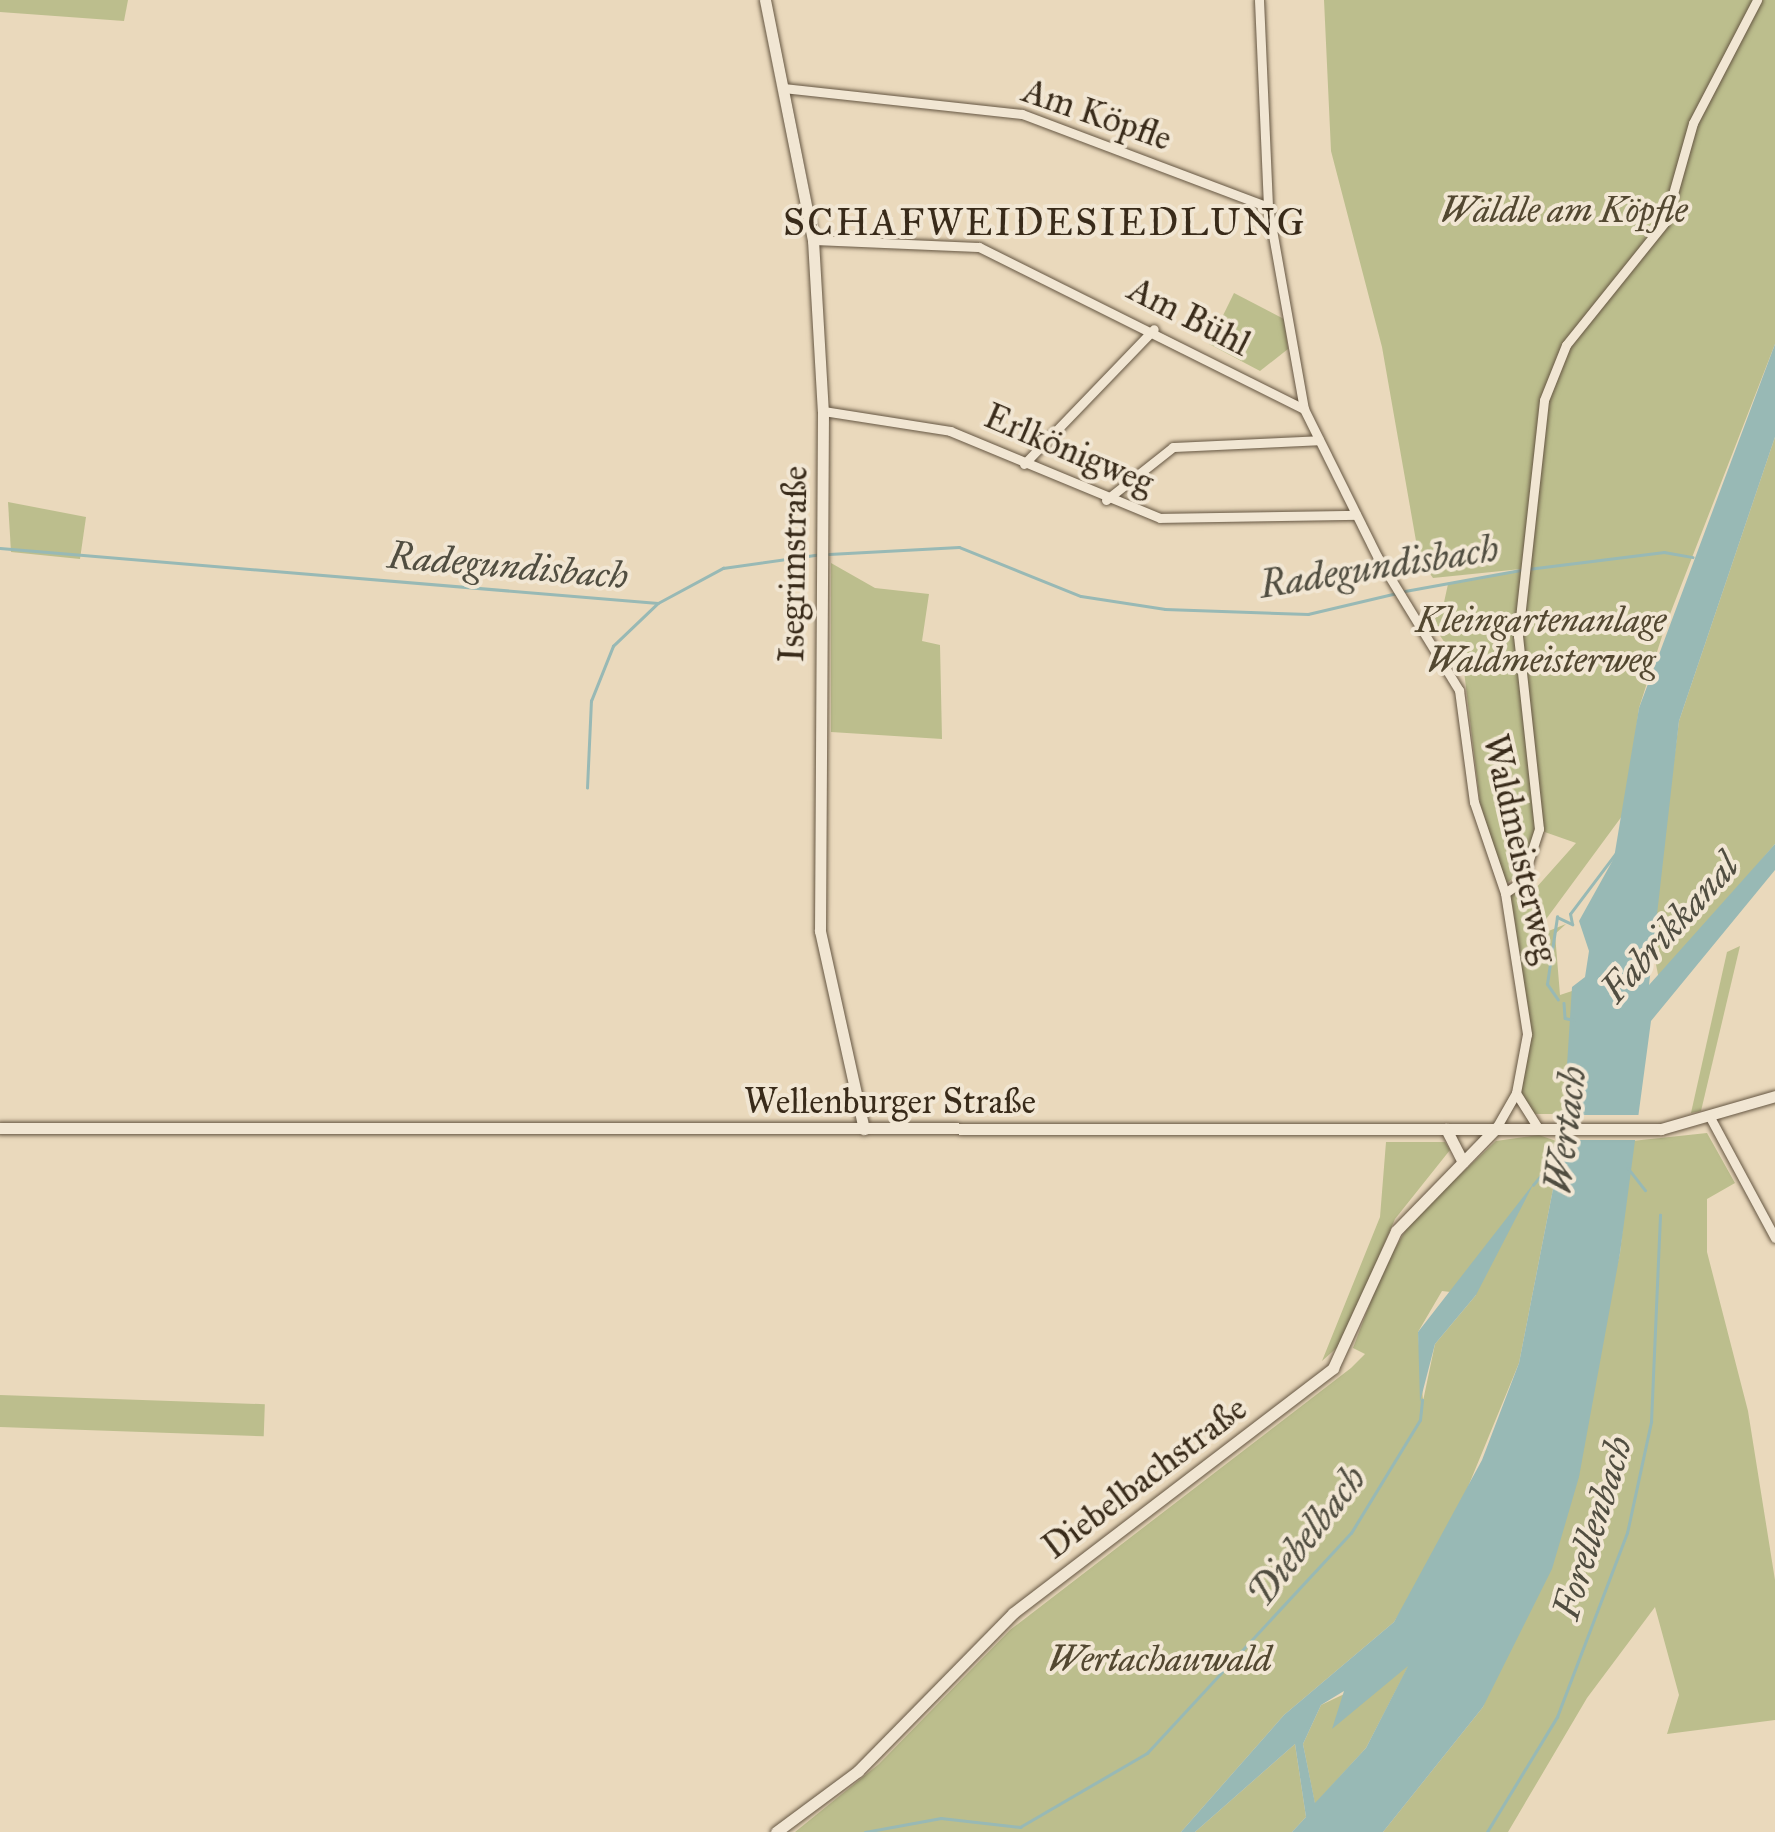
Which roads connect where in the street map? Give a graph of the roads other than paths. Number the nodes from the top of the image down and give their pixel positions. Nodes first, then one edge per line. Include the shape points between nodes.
1 (765, 0) edge
2 (1260, 0) edge
3 (1757, 0) edge
4 (783, 88) junction
5 (1268, 207) junction
6 (814, 240) junction
7 (1154, 328) junction
8 (1304, 409) junction
9 (822, 411) junction
10 (1320, 440) junction
11 (1024, 464) junction
12 (1106, 500) junction
13 (1356, 515) junction
14 (1504, 893) junction
15 (1516, 1093) junction
16 (1775, 1096) edge
17 (1711, 1119) junction
18 (0, 1128) edge
19 (1496, 1128) junction
20 (1538, 1128) junction
21 (864, 1129) junction
22 (1446, 1129) junction
23 (1462, 1162) junction
24 (1775, 1238) edge
25 (776, 1832) edge

1 - 4 street, Isegrimstraße
2 - 5 street, Waldmeisterweg
3 - 14 street via 1693,123 1665,222 1566,345 1544,400 1518,636 1539,829 1531,865
4 - 5 street, Am Köpfle via 1022,114
4 - 6 street, Isegrimstraße
5 - 8 street, Waldmeisterweg
6 - 7 street, Am Bühl via 953,240
6 - 9 street, Isegrimstraße
7 - 8 street, Am Bühl
7 - 11 street
8 - 10 street, Waldmeisterweg
9 - 11 street, Erlkönigweg via 934,427
9 - 21 street, Isegrimstraße via 820,931
10 - 12 street via 1173,447
10 - 13 street, Waldmeisterweg
11 - 12 street, Erlkönigweg
12 - 13 street, Erlkönigweg via 1196,521
13 - 14 street, Waldmeisterweg via 1459,690 1474,802
14 - 15 street, Waldmeisterweg via 1526,1034
15 - 19 street, Waldmeisterweg
15 - 20 street
16 - 17 street, Wellenburger Straße
17 - 20 street, Wellenburger Straße via 1647,1129
17 - 24 street
18 - 21 street, Wellenburger Straße
19 - 20 street, Wellenburger Straße
19 - 22 street, Wellenburger Straße
19 - 23 street, Diebelbachstraße
21 - 22 street, Wellenburger Straße
22 - 23 street
23 - 25 street, Diebelbachstraße via 1396,1231 1333,1368 1013,1614 858,1772

